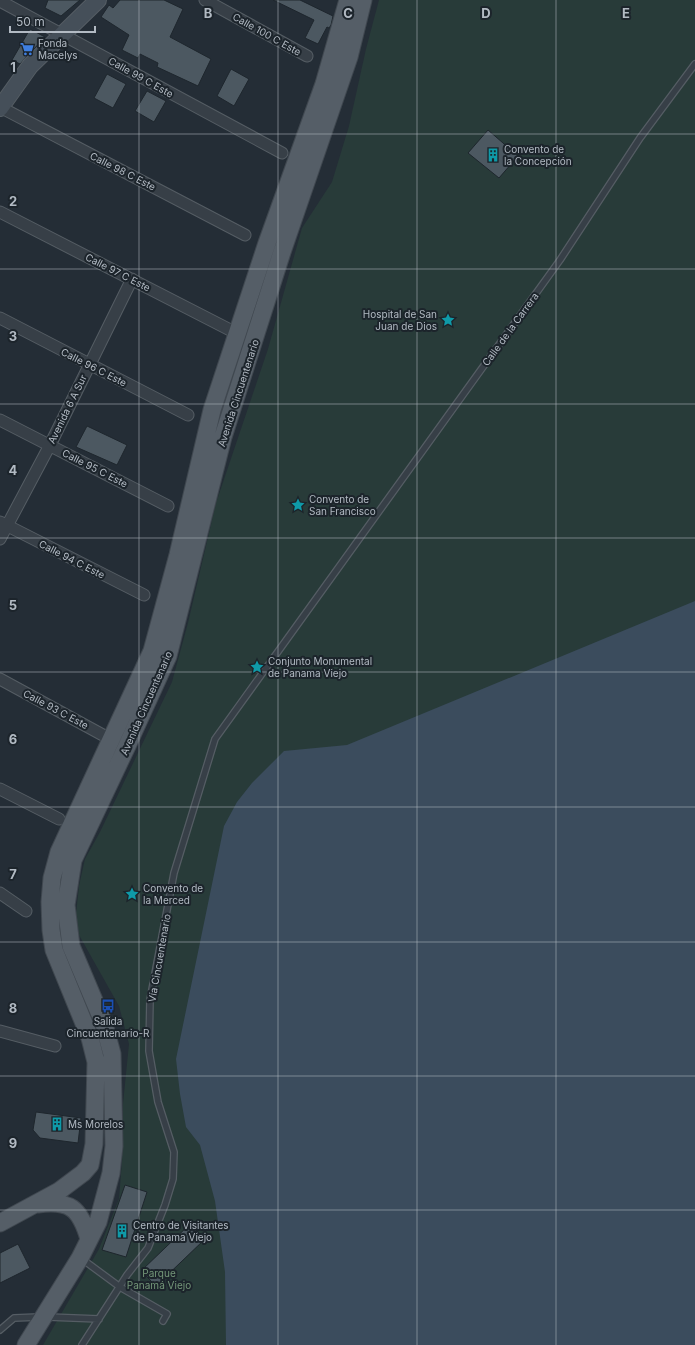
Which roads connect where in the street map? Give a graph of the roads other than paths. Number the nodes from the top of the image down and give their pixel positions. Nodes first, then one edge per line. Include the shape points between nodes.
1 (98, 0) edge
2 (205, 0) edge
3 (348, 0) edge
4 (363, 0) edge
5 (0, 2) edge
6 (63, 34) junction
7 (307, 56) dead end
8 (695, 64) edge
9 (0, 108) edge
10 (282, 153) dead end
11 (0, 212) edge
12 (245, 235) dead end
13 (132, 279) junction
14 (0, 318) edge
15 (236, 333) junction
16 (89, 364) junction
17 (188, 415) dead end
18 (0, 420) edge
19 (50, 446) junction
20 (168, 506) dead end
21 (4, 524) edge
22 (0, 539) edge
23 (321, 592) joint
24 (144, 595) dead end
25 (0, 679) edge
26 (112, 740) junction
27 (0, 789) edge
28 (59, 819) dead end
29 (0, 893) edge
30 (26, 911) dead end
31 (0, 1032) edge
32 (54, 1046) dead end
33 (36, 1205) junction
34 (0, 1223) edge
35 (89, 1239) junction
36 (80, 1258) junction
37 (120, 1287) junction
38 (44, 1317) junction
39 (99, 1319) junction
40 (162, 1321) dead end
41 (0, 1330) edge
42 (30, 1340) edge
43 (18, 1345) edge
44 (82, 1345) edge

1 - 6 street
2 - 7 street, Calle 100 C Este
3 - 15 main road, Avenida Cincuentenario via 324,84
4 - 35 main road, Avenida Cincuentenario via 349,57 294,215 223,437 168,656 73,860 66,905 71,946 104,1024 112,1054 114,1146 111,1174 98,1222
5 - 6 street, Calle 99 C Este
6 - 9 street via 30,66
6 - 10 street, Calle 99 C Este
8 - 23 lane, Calle de la Carrera via 640,138 560,260
9 - 12 street, Calle 98 C Este
11 - 13 street, Calle 97 C Este
13 - 15 street, Calle 97 C Este
13 - 16 street, Avenida 6 A Sur
14 - 16 street, Calle 96 C Este
15 - 26 main road, Avenida Cincuentenario via 212,410 178,555 152,651
16 - 17 street, Calle 96 C Este
16 - 19 street, Avenida 6 A Sur
18 - 19 street, Calle 95 C Este
19 - 20 street, Calle 95 C Este
19 - 21 street, Avenida 6 A Sur
21 - 22 street, Avenida 6 A Sur
21 - 24 street, Calle 94 C Este
23 - 37 lane, Vía Cincuentenario via 215,739 192,809 174,873 150,1000 149,1051 158,1102 174,1152 173,1179 148,1248
25 - 26 street, Calle 93 C Este
26 - 33 main road, Avenida Cincuentenario via 59,852 52,878 50,902 54,950 90,1038 96,1062 94,1144 90,1165 83,1173
27 - 28 street
29 - 30 street
31 - 32 street
33 - 34 main road, Avenida Cincuentenario
33 - 35 main road via 56,1202 69,1206 85,1225
35 - 36 main road, Avenida Cincuentenario
36 - 37 lane
36 - 38 main road, Avenida Cincuentenario
37 - 39 lane, Vía Cincuentenario
37 - 40 lane via 167,1314
38 - 39 lane
38 - 41 lane via 14,1318
38 - 42 main road, Avenida Cincuentenario
39 - 44 lane, Vía Cincuentenario
42 - 43 main road

